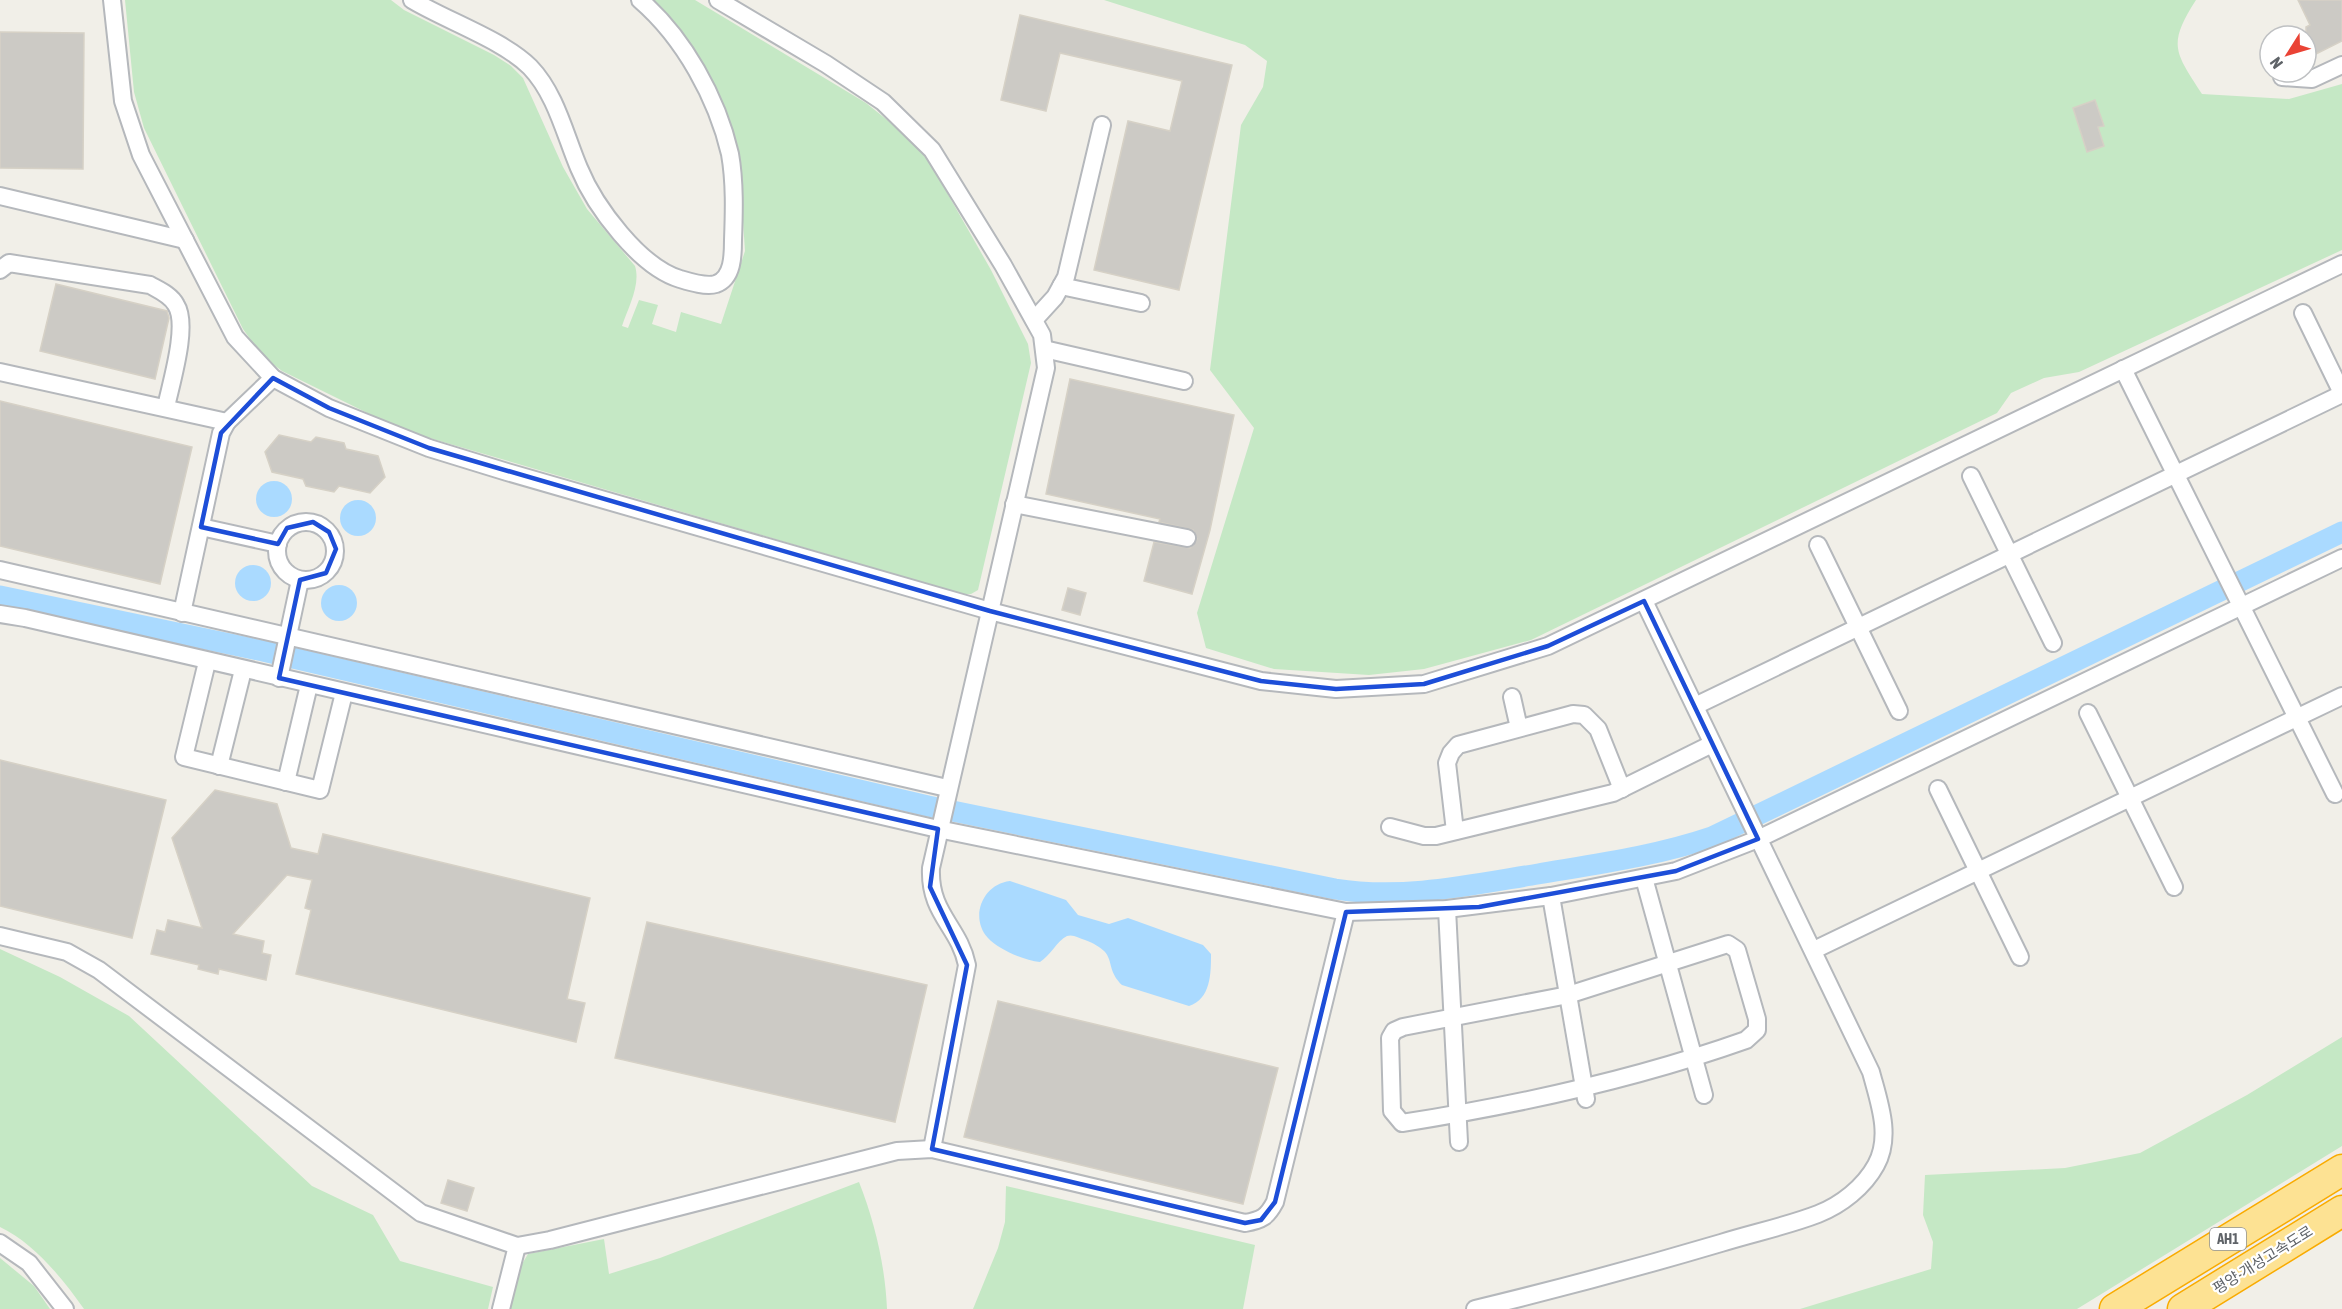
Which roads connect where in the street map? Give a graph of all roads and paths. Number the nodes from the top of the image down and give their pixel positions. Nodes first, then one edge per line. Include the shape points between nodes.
1 (112, 0) edge
2 (412, 0) edge
3 (640, 0) edge
4 (718, 0) edge
5 (2342, 65) edge
6 (2318, 76) edge
7 (1102, 125) dead end
8 (0, 196) edge
9 (185, 240) junction
10 (2342, 264) edge
11 (0, 270) edge
12 (1061, 286) junction
13 (1141, 303) dead end
14 (2303, 313) dead end
15 (1034, 320) junction
16 (1044, 349) junction
17 (2123, 369) junction
18 (0, 372) edge
19 (273, 378) junction
20 (1184, 381) dead end
21 (2342, 393) edge
22 (166, 407) junction
23 (227, 422) junction
24 (2176, 474) junction
25 (1971, 476) dead end
26 (1014, 504) junction
27 (201, 527) junction
28 (1187, 538) dead end
29 (278, 544) junction
30 (1818, 545) dead end
31 (2010, 555) junction
32 (2342, 558) edge
33 (0, 570) edge
34 (300, 580) junction
35 (1644, 601) junction
36 (2240, 602) junction
37 (990, 610) junction
38 (182, 613) junction
39 (0, 614) edge
40 (1858, 627) junction
41 (288, 643) junction
42 (2053, 643) dead end
43 (207, 662) junction
44 (243, 670) junction
45 (280, 673) junction
46 (309, 685) junction
47 (344, 693) junction
48 (2342, 696) edge
49 (1512, 697) dead end
50 (1695, 706) junction
51 (1899, 711) dead end
52 (2088, 713) dead end
53 (2298, 718) junction
54 (1520, 728) junction
55 (1712, 744) junction
56 (219, 766) junction
57 (286, 782) junction
58 (1622, 789) junction
59 (1938, 789) dead end
60 (2335, 794) dead end
61 (2130, 799) junction
62 (943, 809) junction
63 (1390, 827) dead end
64 (1455, 831) junction
65 (1756, 835) junction
66 (1978, 871) junction
67 (1644, 878) junction
68 (2174, 887) dead end
69 (1551, 896) junction
70 (1447, 909) junction
71 (1346, 912) junction
72 (0, 936) edge
73 (1814, 950) junction
74 (2020, 957) dead end
75 (1668, 964) junction
76 (1568, 995) junction
77 (1453, 1017) junction
78 (1694, 1056) junction
79 (1585, 1093) junction
80 (1704, 1095) dead end
81 (1458, 1114) junction
82 (1459, 1142) dead end
83 (932, 1149) junction
84 (2342, 1170) edge
85 (2342, 1211) edge
86 (0, 1243) edge
87 (517, 1246) junction
88 (65, 1309) edge
89 (501, 1309) edge
90 (1475, 1309) edge
91 (2115, 1309) edge
92 (2183, 1309) edge

1 - 9 street via 123,101 141,154
2 - 3 street via 511,52 529,66 546,89 580,172 610,220 641,255 666,275 717,284 732,261 734,214 727,146 719,115 666,25
4 - 15 street via 883,102 932,150
5 - 6 street
7 - 12 street
8 - 9 street
9 - 19 street via 235,337
10 - 17 street
11 - 22 street via 9,263 150,285 163,292 176,304 182,321
12 - 13 street
12 - 15 street
14 - 21 street
15 - 16 street
16 - 20 street
16 - 26 street via 1046,368
17 - 24 street
17 - 35 street
18 - 22 street
19 - 23 street
19 - 37 street via 329,408 429,448
21 - 24 street
22 - 23 street
23 - 27 street via 221,433
24 - 31 street
24 - 36 street
25 - 31 street
26 - 28 street
26 - 37 street
27 - 29 street
27 - 38 street
29 - 34 street via 284,570
29 - 34 street via 287,528 304,521 329,532 336,549 332,566 318,578
30 - 40 street
31 - 40 street
31 - 42 street
32 - 36 street
33 - 38 street
34 - 41 street
35 - 37 street via 1548,646 1491,665 1424,684 1336,689 1261,681
35 - 50 street
36 - 53 street
36 - 65 street
37 - 62 street
38 - 41 street
39 - 43 street
40 - 50 street
40 - 51 street
41 - 45 street
41 - 62 street
43 - 44 street
43 - 56 street via 184,757
44 - 45 street
44 - 56 street
45 - 46 street
46 - 47 street
46 - 57 street
47 - 57 street via 320,790
47 - 62 street
48 - 53 street
49 - 54 street
50 - 55 street
52 - 61 street
53 - 60 street
53 - 61 street
54 - 58 street via 1573,714 1584,715 1598,729
54 - 64 street via 1464,742 1450,753 1447,763
55 - 58 street
55 - 65 street
56 - 57 street
58 - 64 street
59 - 66 street
61 - 66 street
61 - 68 street
62 - 71 street
62 - 83 street via 930,887 943,918 964,951 967,965
63 - 64 street via 1424,836
65 - 67 street via 1676,871
65 - 73 street
66 - 73 street
66 - 74 street
67 - 69 street
67 - 75 street
69 - 70 street
69 - 76 street
70 - 71 street
70 - 77 street
71 - 83 street via 1275,1202 1261,1220 1245,1223
72 - 87 street via 67,952 99,970 421,1214
73 - 90 street via 1871,1072 1884,1128 1883,1145 1865,1180 1851,1194 1818,1214 1611,1276
75 - 76 street
75 - 78 street
75 - 78 street via 1733,945 1757,1019 1757,1030 1746,1040
76 - 77 street
76 - 79 street
77 - 81 street
77 - 81 street via 1394,1031 1390,1038 1392,1111 1402,1123
78 - 79 street
78 - 80 street
79 - 81 street
81 - 82 street
83 - 87 street via 897,1151
84 - 91 highway, AH1
85 - 92 highway, 평양-개성고속도로 / AH1
86 - 88 street via 29,1263
87 - 89 street

